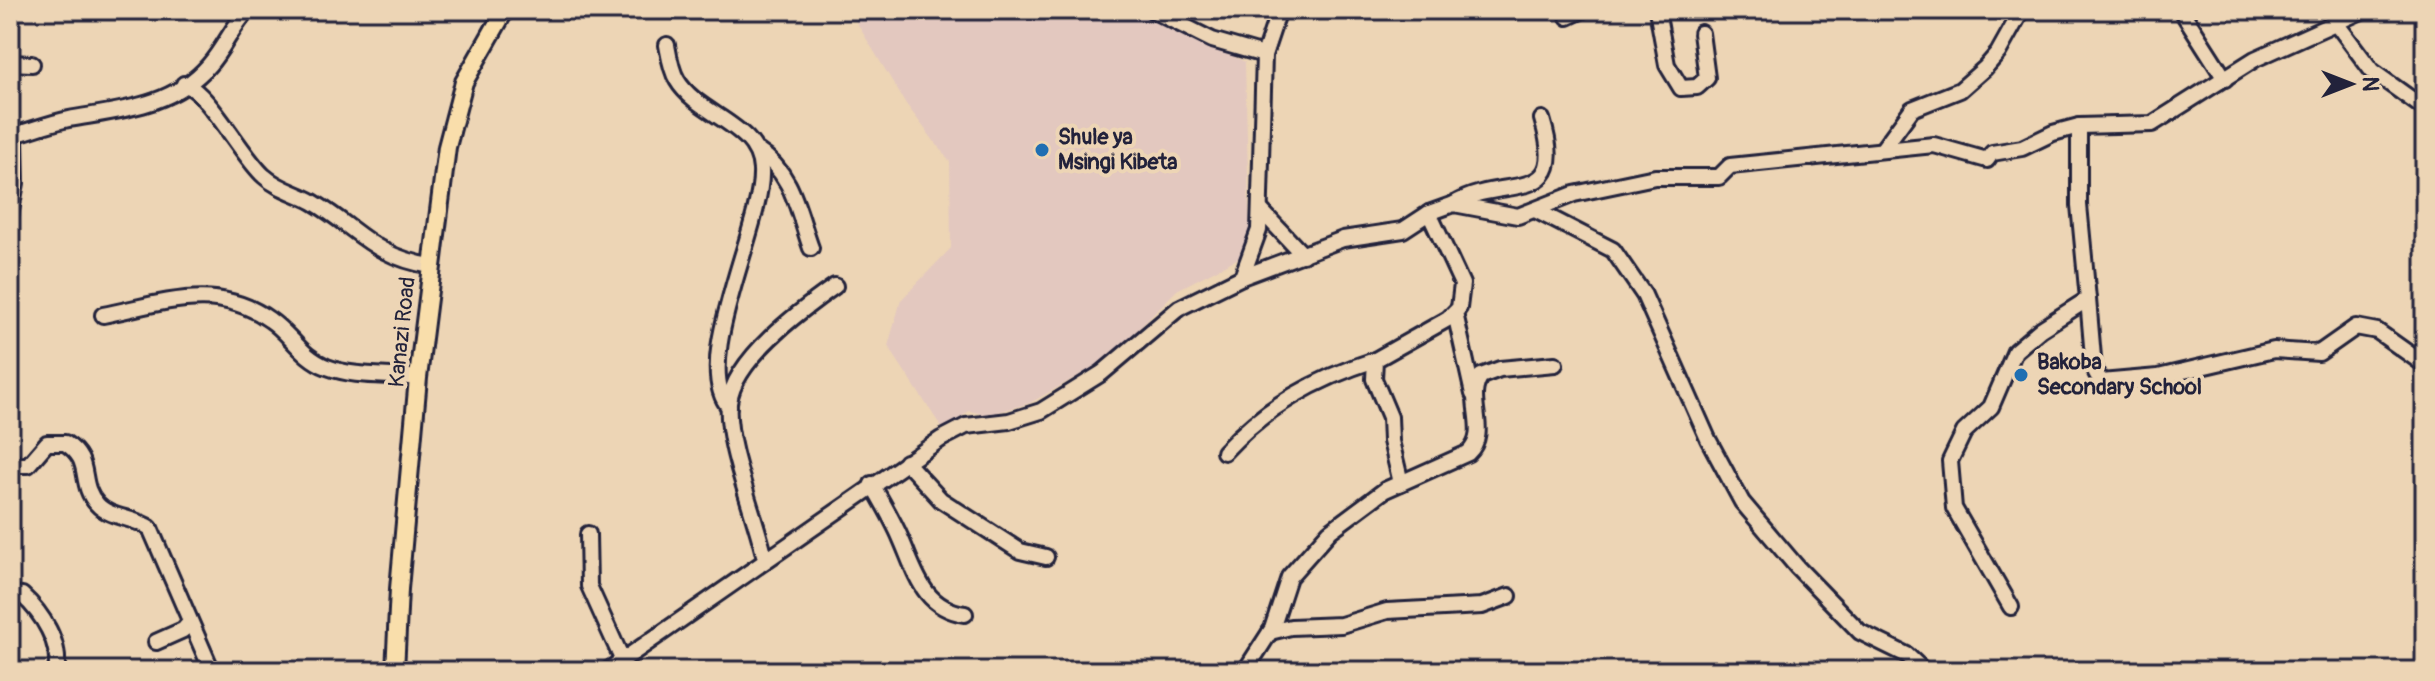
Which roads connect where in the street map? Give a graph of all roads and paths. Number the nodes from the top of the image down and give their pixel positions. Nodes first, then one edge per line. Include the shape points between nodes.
1 (248, 10) edge
2 (505, 10) edge
3 (1152, 10) edge
4 (1279, 10) edge
5 (1583, 10) edge
6 (1657, 10) edge
7 (2022, 10) edge
8 (2181, 10) edge
9 (2364, 10) edge
10 (1568, 17) dead end
11 (2336, 23) junction
12 (1701, 33) dead end
13 (667, 45) dead end
14 (1264, 55) junction
15 (10, 63) edge
16 (32, 64) dead end
17 (2225, 79) junction
18 (184, 84) junction
19 (2425, 109) edge
20 (1542, 119) dead end
21 (2079, 126) junction
22 (12, 136) edge
23 (1882, 150) junction
24 (758, 151) junction
25 (1454, 204) junction
26 (1260, 209) junction
27 (1535, 210) junction
28 (1429, 213) junction
29 (10, 216) edge
30 (811, 248) dead end
31 (1303, 255) junction
32 (431, 266) junction
33 (1242, 277) junction
34 (10, 286) edge
35 (835, 286) dead end
36 (10, 294) edge
37 (2088, 299) junction
38 (1455, 313) junction
39 (103, 315) dead end
40 (1375, 360) junction
41 (1555, 364) dead end
42 (2425, 365) edge
43 (418, 378) junction
44 (1475, 402) junction
45 (729, 407) junction
46 (1224, 452) dead end
47 (10, 457) edge
48 (906, 462) junction
49 (1401, 483) junction
50 (872, 484) junction
51 (588, 534) dead end
52 (1046, 557) dead end
53 (765, 559) junction
54 (10, 594) edge
55 (1509, 596) dead end
56 (2011, 607) dead end
57 (965, 614) dead end
58 (190, 622) junction
59 (1270, 632) junction
60 (156, 642) dead end
61 (622, 659) junction
62 (56, 671) edge
63 (212, 671) edge
64 (395, 671) edge
65 (607, 671) edge
66 (1245, 671) edge
67 (1924, 671) edge

1 - 18 street via 209,65
2 - 32 main road, Kanazi Road via 464,82 447,147
3 - 14 street via 1212,40
4 - 14 street
5 - 10 street
6 - 12 street via 1667,65 1681,88 1697,87 1707,78
7 - 23 street via 1985,68 1960,90 1912,109
8 - 17 street
9 - 11 street
11 - 17 street via 2255,59
11 - 19 street via 2372,71
13 - 24 street via 676,79 687,93
14 - 26 street
15 - 16 street
17 - 21 street via 2152,124
18 - 22 street via 141,108 71,119
18 - 32 street via 204,98 261,174 311,201 372,247
20 - 25 street via 1550,157 1540,180 1480,191
21 - 23 street via 2022,148 1992,153 1987,160 1934,145
21 - 37 street via 2079,205
22 - 29 street via 16,183
23 - 27 street via 1730,166 1719,177 1655,177 1574,194
24 - 30 street via 772,160 791,188
24 - 45 street via 761,186 722,336 721,388
25 - 27 street via 1508,216
25 - 28 street
26 - 31 street
26 - 33 street via 1255,249
27 - 67 street via 1613,250 1644,295 1742,502 1860,632 1907,655
28 - 31 street via 1403,230 1356,235
28 - 38 street via 1462,284
31 - 33 street
32 - 43 main road, Kanazi Road
33 - 48 street via 1179,308 1062,400 1019,419 966,426
34 - 36 street
35 - 45 street via 793,316 745,368
37 - 42 street via 2093,361 2101,382 2158,377 2279,349 2319,353 2360,327 2377,331
37 - 56 street via 2015,351 1991,407 1964,432 1950,461 1954,508
38 - 40 street
38 - 44 street
39 - 43 street via 203,295 243,305 271,320 301,352 326,367
40 - 46 street via 1336,372 1281,401
40 - 49 street via 1374,379 1390,417
41 - 44 street via 1488,372 1478,380
43 - 64 main road, Kanazi Road
44 - 49 street via 1478,436 1472,449
45 - 53 street
47 - 58 street via 14,465 28,465 53,441 76,450 97,505 150,528
48 - 50 street
48 - 52 street via 941,500 1020,551
49 - 59 street via 1349,515 1298,565 1282,589
50 - 53 street
50 - 57 street via 923,590 948,611
51 - 61 street via 589,586
53 - 61 street
54 - 62 street via 22,595 41,615 57,653
55 - 59 street via 1473,608 1387,611 1341,625
58 - 60 street
58 - 63 street
59 - 66 street
61 - 65 street

